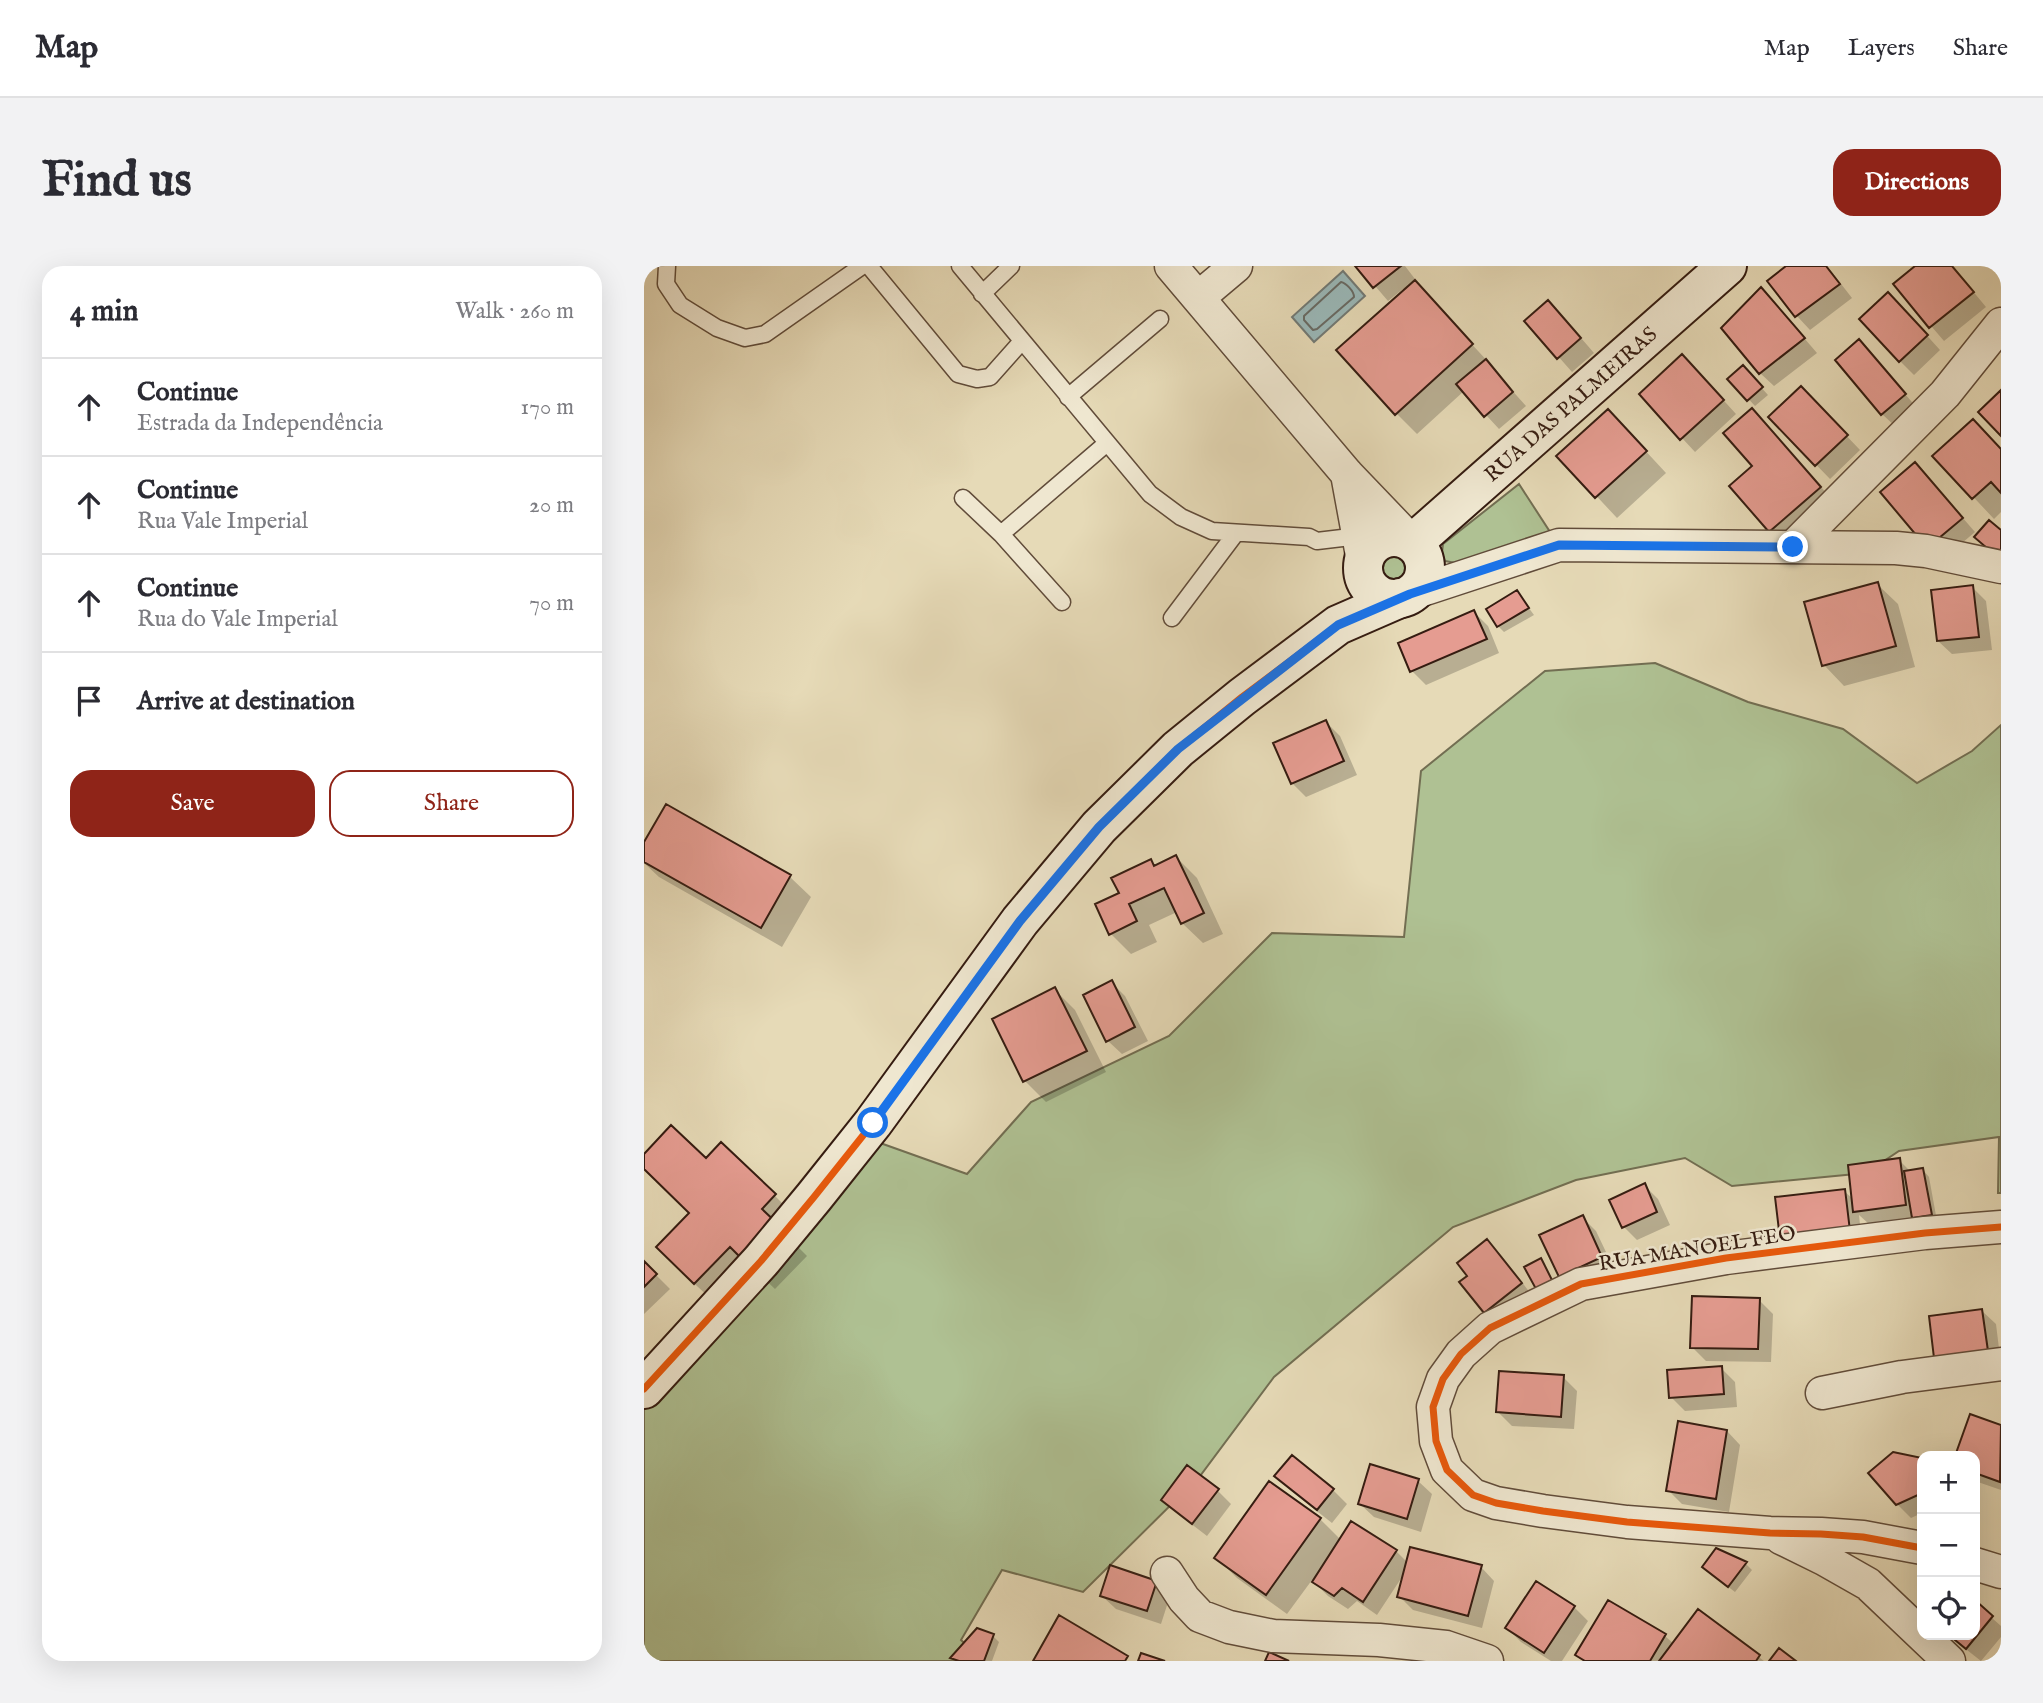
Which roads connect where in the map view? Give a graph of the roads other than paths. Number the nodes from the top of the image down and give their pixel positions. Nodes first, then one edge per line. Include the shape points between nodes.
1 (667, 266) edge
2 (862, 266) edge
3 (869, 266) edge
4 (960, 266) edge
5 (1011, 266) edge
6 (1171, 266) edge
7 (1236, 266) edge
8 (1727, 266) edge
9 (982, 294) junction
10 (1198, 298) junction
11 (1160, 319) dead end
12 (2001, 324) edge
13 (1022, 341) junction
14 (1069, 397) junction
15 (1107, 443) junction
16 (1347, 474) junction
17 (963, 498) dead end
18 (1386, 515) junction
19 (1236, 533) junction
20 (1001, 534) junction
21 (1793, 547) junction
22 (1360, 549) junction
23 (2001, 567) edge
24 (1412, 575) junction
25 (1062, 602) dead end
26 (1172, 618) dead end
27 (1338, 625) junction
28 (2001, 1227) edge
29 (2001, 1364) edge
30 (644, 1389) edge
31 (1822, 1393) dead end
32 (1770, 1533) junction
33 (1917, 1547) edge
34 (1980, 1566) edge
35 (2001, 1572) edge
36 (1167, 1573) dead end
37 (1487, 1661) edge
38 (1949, 1661) edge

1 - 2 lane via 666,284 680,305 717,328 745,338 765,334
3 - 13 lane via 958,374 990,377
4 - 9 lane
5 - 9 lane
6 - 10 street
7 - 10 street
8 - 24 street, RUA DAS PALMEIRAS
9 - 13 lane
10 - 16 street
11 - 14 lane
12 - 21 street via 1945,394
13 - 14 lane
14 - 15 lane
15 - 19 lane via 1150,494 1181,517 1212,531
15 - 20 lane
16 - 18 street
16 - 22 street
17 - 20 lane
18 - 22 street via 1376,516
18 - 24 street
19 - 22 lane via 1309,537 1317,532
19 - 26 lane
20 - 25 lane
21 - 23 street via 1906,549
21 - 24 street via 1559,545 1483,571
22 - 24 street via 1367,552 1383,538 1404,538
22 - 24 street via 1366,582 1381,596 1391,599
22 - 27 street
24 - 27 street, RUA DAS PALMEIRAS
27 - 30 street via 1178,749 1099,827 1020,921 814,1197
28 - 32 street, RUA MANOEL FEO via 1726,1258 1581,1284 1490,1328 1461,1353 1443,1379 1433,1407 1436,1441 1447,1470 1473,1495 1496,1503 1591,1517
29 - 31 street
32 - 33 street, RUA MANOEL FEO via 1863,1537
32 - 38 street via 1868,1584
34 - 35 street
36 - 37 street via 1200,1616 1229,1627 1273,1636 1446,1647

